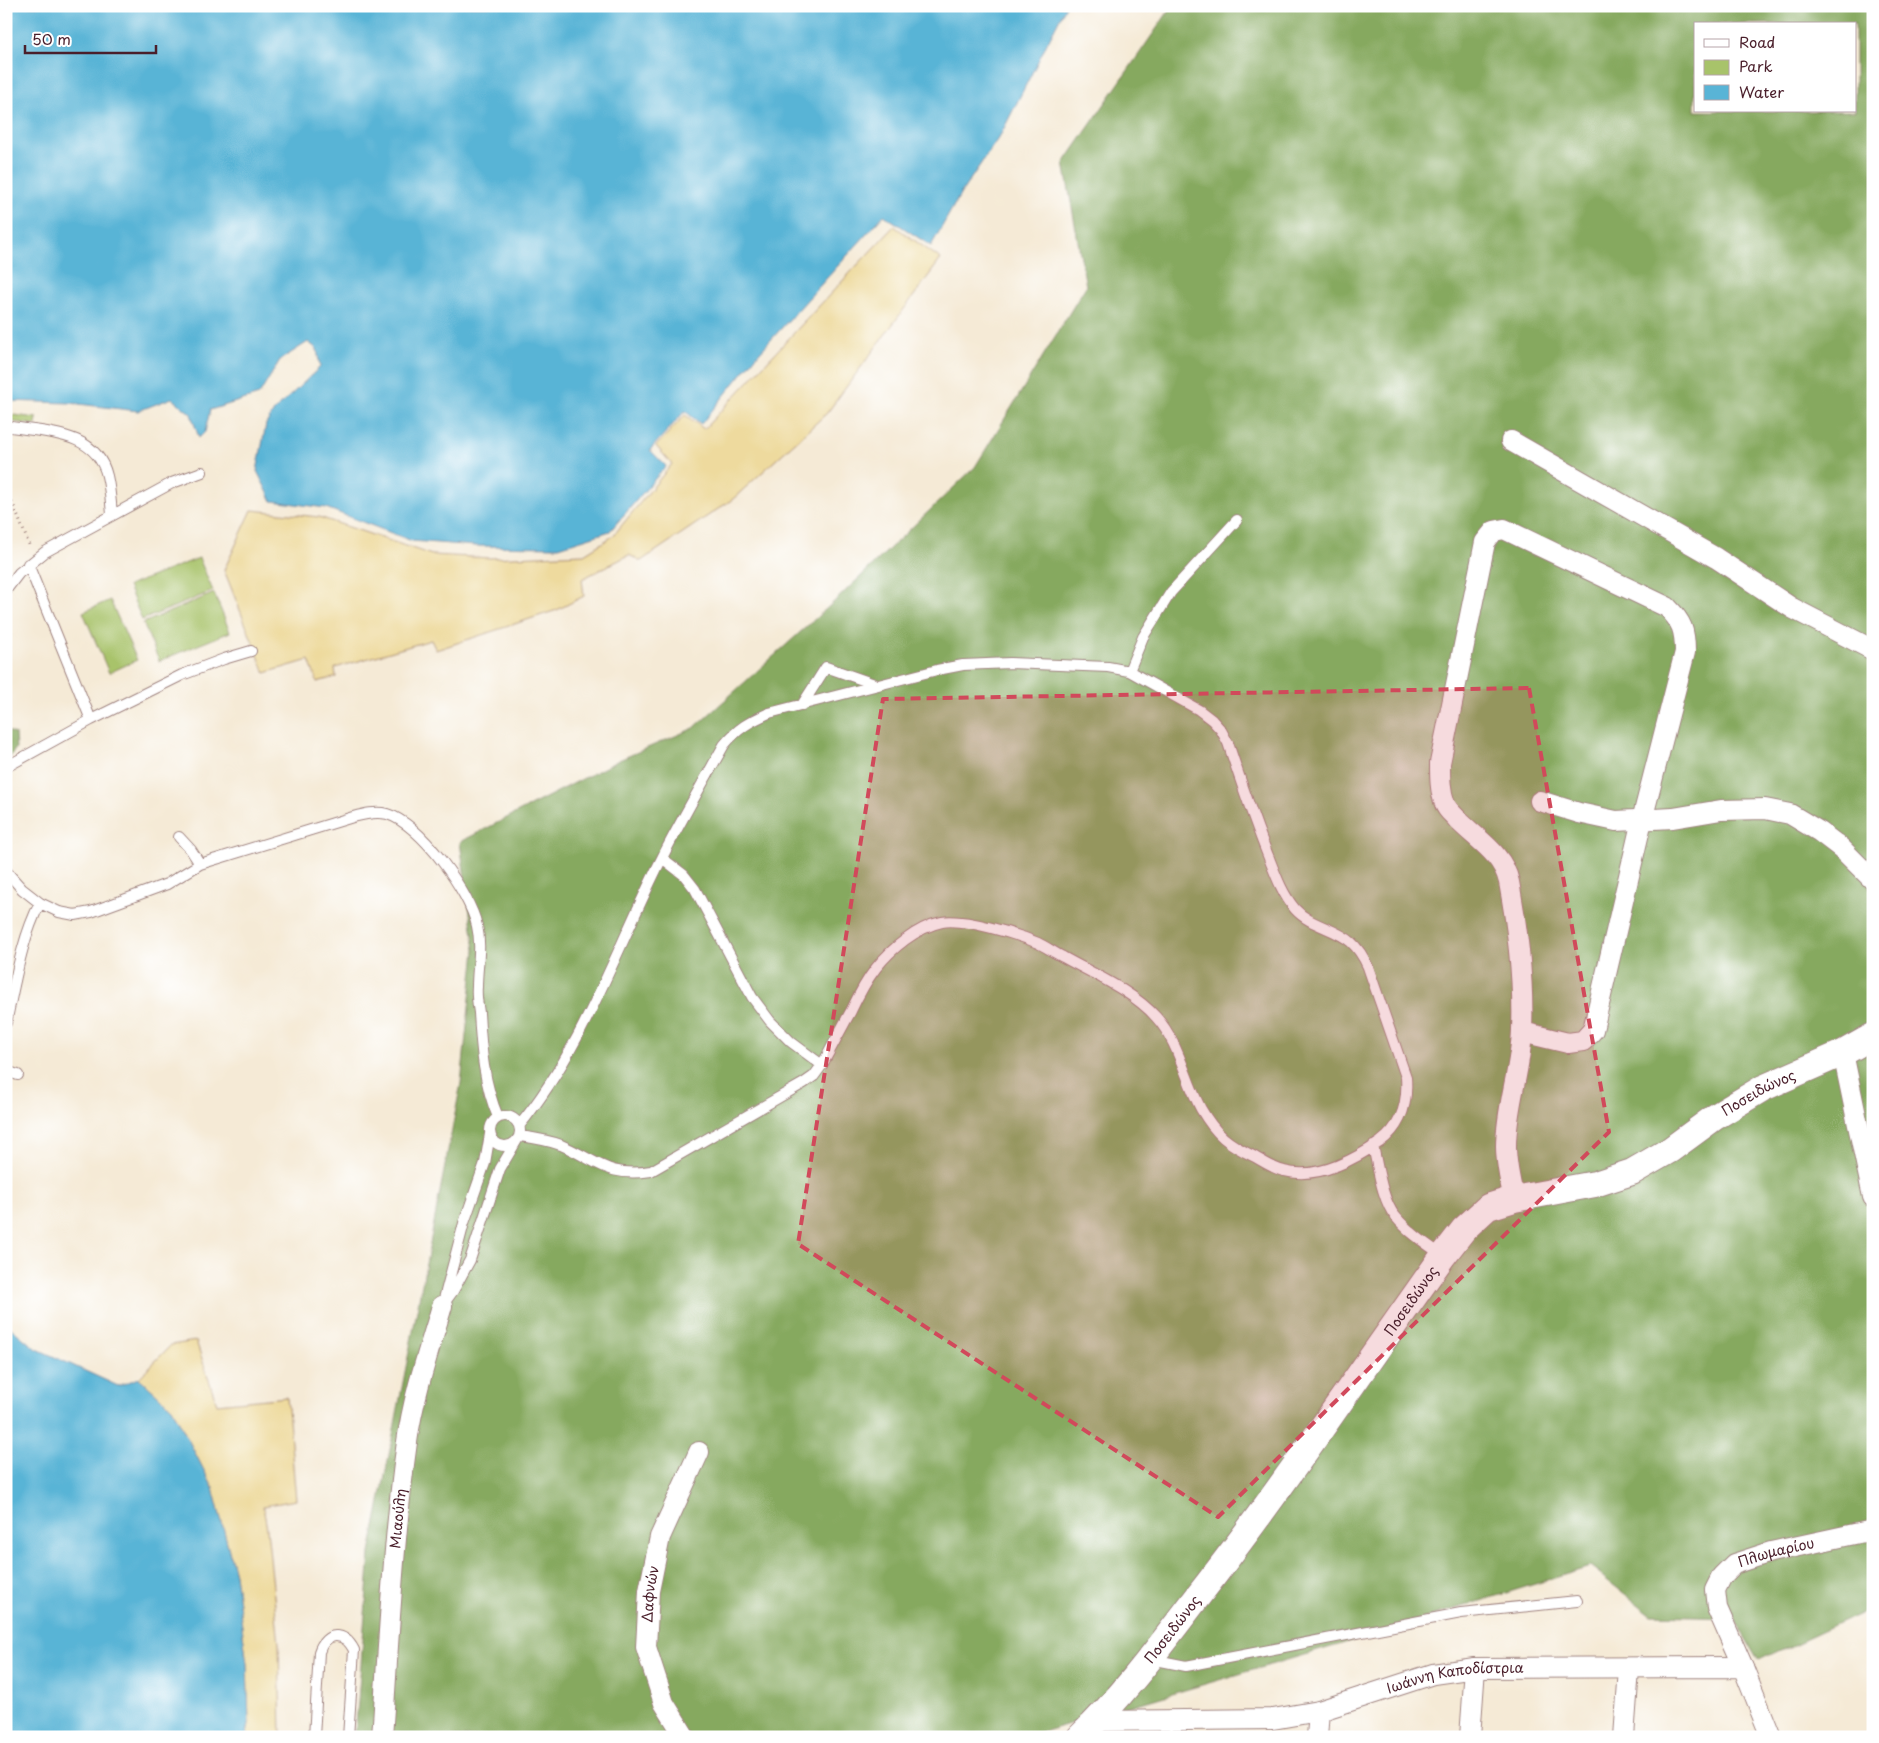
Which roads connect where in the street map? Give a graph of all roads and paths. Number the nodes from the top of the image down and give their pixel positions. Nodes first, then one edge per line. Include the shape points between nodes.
1 (6, 426) edge
2 (1511, 441) dead end
3 (202, 472) dead end
4 (6, 494) edge
5 (112, 514) junction
6 (1237, 520) dead end
7 (31, 562) junction
8 (6, 590) edge
9 (1873, 650) edge
10 (251, 651) dead end
11 (1128, 671) junction
12 (878, 685) junction
13 (802, 705) junction
14 (91, 720) junction
15 (6, 768) edge
16 (1540, 801) dead end
17 (1642, 820) junction
18 (179, 837) dead end
19 (662, 858) junction
20 (200, 864) junction
21 (6, 871) edge
22 (1873, 880) edge
23 (40, 903) junction
24 (6, 1023) edge
25 (1522, 1032) junction
26 (1873, 1036) edge
27 (1844, 1053) junction
28 (822, 1065) junction
29 (6, 1071) edge
30 (18, 1075) dead end
31 (498, 1117) junction
32 (490, 1134) junction
33 (519, 1134) junction
34 (1373, 1146) junction
35 (1873, 1197) edge
36 (1514, 1198) junction
37 (1443, 1256) junction
38 (442, 1306) junction
39 (699, 1452) dead end
40 (1873, 1530) edge
41 (1577, 1601) dead end
42 (1150, 1658) junction
43 (1743, 1667) junction
44 (1475, 1668) junction
45 (1629, 1669) junction
46 (1318, 1711) junction
47 (1088, 1729) edge
48 (1160, 1729) edge
49 (314, 1737) edge
50 (348, 1737) edge
51 (382, 1737) edge
52 (685, 1737) edge
53 (1317, 1737) edge
54 (1470, 1737) edge
55 (1624, 1737) edge
56 (1771, 1737) edge

1 - 5 lane via 61,434 90,448 107,474
2 - 9 street via 1716,558 1792,608
3 - 5 lane via 172,483
4 - 7 path via 21,523
5 - 7 lane
6 - 11 lane via 1171,592 1143,637
7 - 8 lane
7 - 14 lane
10 - 14 lane via 182,675
11 - 12 lane via 1108,667 985,664 937,670
11 - 34 lane via 1199,710 1221,730 1286,897 1308,920 1351,942 1368,967 1406,1077 1407,1095 1404,1110 1395,1126
12 - 13 lane
12 - 13 lane via 826,667
13 - 19 lane via 769,713 735,732 724,745
14 - 15 lane
16 - 17 street via 1616,821
17 - 22 street via 1721,810 1766,809 1790,814 1841,848
17 - 25 street via 1593,1030 1583,1041 1568,1043
17 - 25 street via 1685,652 1685,634 1678,619 1667,607 1504,529 1494,531 1485,542 1440,763 1440,786 1446,806 1489,847 1501,862 1508,879 1522,971
18 - 20 lane
19 - 28 lane via 684,875 695,889 752,997 770,1021
19 - 33 lane via 585,1023
20 - 23 lane via 167,884 91,912 75,915
20 - 31 lane via 371,813 399,819 412,829 426,842 473,911 480,944 476,988 484,1069
21 - 23 lane
23 - 24 lane via 26,935
25 - 36 street via 1506,1146
26 - 27 street, Ποσειδώνος
27 - 35 street
27 - 36 street, Ποσειδώνος via 1763,1088 1632,1172 1595,1184
28 - 33 lane via 804,1083 652,1171 634,1174 614,1171 559,1145
28 - 34 lane via 861,992 876,968 895,948 920,930 942,922 965,922 1038,944 1141,1003 1157,1018 1168,1035 1201,1108 1216,1131 1232,1146 1284,1172 1306,1173 1324,1170
29 - 30 lane
31 - 32 lane via 491,1124
31 - 33 lane via 508,1116 516,1121
32 - 33 lane via 495,1143 504,1147 514,1144
32 - 38 lane via 485,1163 464,1223
33 - 38 lane via 500,1169 470,1260
34 - 37 lane via 1394,1215
36 - 37 street, Ποσειδώνος via 1488,1207 1464,1229
37 - 42 street, Ποσειδώνος via 1295,1467
38 - 51 street, Μιαούλη via 407,1440 395,1544
39 - 52 street, Δαφνών via 660,1537 649,1591 646,1647 664,1703
40 - 43 street, Πλωμαρίου via 1772,1552 1734,1564 1722,1576 1715,1590 1717,1608
41 - 42 lane via 1461,1614 1186,1666
42 - 47 street, Ποσειδώνος
43 - 45 street, Ιωάννη Καποδίστρια
43 - 56 street
44 - 45 street, Ιωάννη Καποδίστρια
44 - 46 street, Ιωάννη Καποδίστρια via 1433,1674
44 - 54 street
45 - 55 street
46 - 48 street, Ιωάννη Καποδίστρια via 1272,1719
46 - 53 street
47 - 48 street, Ιωάννη Καποδίστρια
49 - 50 lane via 319,1652 326,1638 333,1636 349,1641 354,1650

